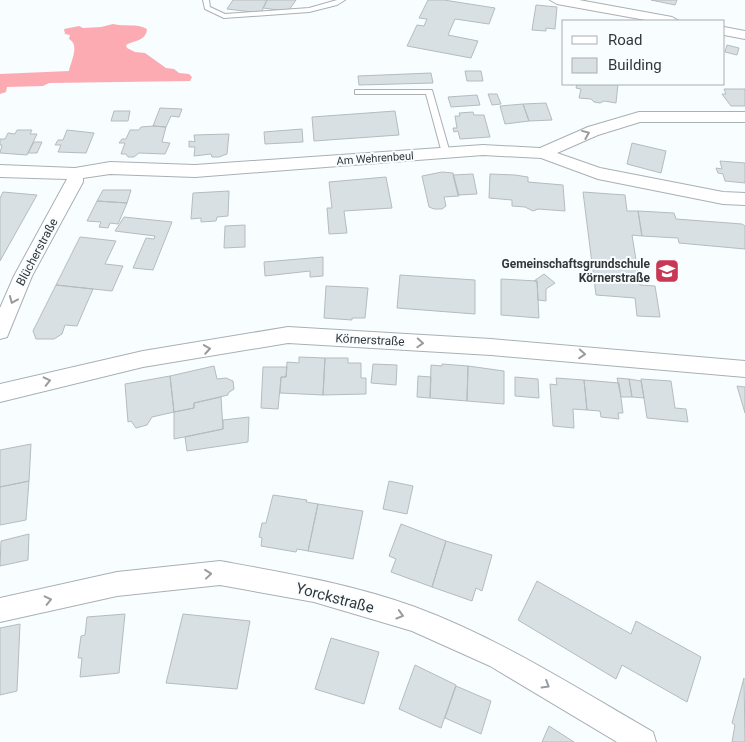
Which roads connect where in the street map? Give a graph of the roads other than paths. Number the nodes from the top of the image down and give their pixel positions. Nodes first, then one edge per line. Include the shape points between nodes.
1 (206, 0) edge
2 (342, 0) edge
3 (557, 0) edge
4 (667, 20) edge
5 (725, 31) edge
6 (745, 35) edge
7 (358, 92) dead end
8 (745, 117) edge
9 (446, 153) junction
10 (542, 153) junction
11 (0, 171) edge
12 (75, 174) junction
13 (745, 200) edge
14 (0, 331) edge
15 (745, 369) edge
16 (0, 392) edge
17 (0, 610) edge
18 (643, 742) edge

1 - 2 lane via 207,8 224,16 309,10
3 - 4 street
5 - 6 street
7 - 9 lane via 429,92
10 -> 8 street, Am Wehrenbeul via 593,131 639,117
9 - 10 street, Am Wehrenbeul via 483,150
9 - 12 street, Am Wehrenbeul via 221,170 110,168
10 - 13 street via 598,173
11 - 12 street, Am Wehrenbeul
12 -> 14 street, Blücherstraße via 75,182 23,276
16 -> 15 street, Körnerstraße via 143,359 288,335 491,347
17 -> 18 street, Yorckstraße via 117,584 220,573 314,590 414,619 499,657

